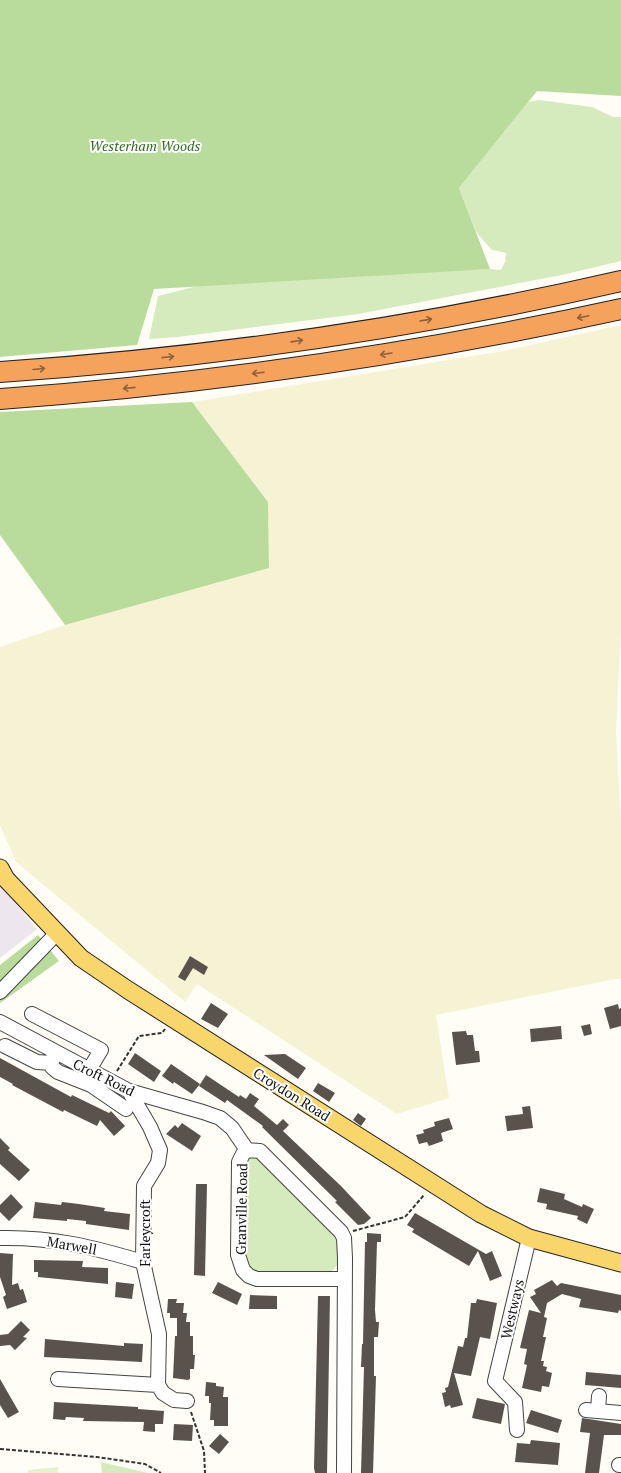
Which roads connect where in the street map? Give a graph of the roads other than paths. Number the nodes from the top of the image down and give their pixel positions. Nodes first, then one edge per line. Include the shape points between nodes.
1 (621, 281) edge
2 (621, 309) edge
3 (0, 372) edge
4 (0, 399) edge
5 (0, 868) edge
6 (57, 933) junction
7 (0, 992) edge
8 (32, 1014) dead end
9 (0, 1022) edge
10 (5, 1046) dead end
11 (54, 1058) junction
12 (89, 1070) junction
13 (129, 1091) junction
14 (126, 1109) dead end
15 (247, 1150) junction
16 (0, 1238) edge
17 (529, 1238) junction
18 (143, 1262) junction
19 (621, 1264) edge
20 (345, 1279) junction
21 (58, 1379) dead end
22 (158, 1385) junction
23 (599, 1396) dead end
24 (187, 1401) road end
25 (621, 1414) edge
26 (517, 1430) dead end
27 (344, 1473) edge

3 -> 1 highway via 133,361 312,338 484,310
2 -> 4 highway via 463,341 293,368 115,389
5 - 6 main road, Croydon Road via 6,879
6 - 7 street
6 - 17 main road, Croydon Road via 81,958 172,1019 481,1214
8 - 12 street via 101,1050
9 - 11 street, Croft Road
10 - 11 street via 37,1062
11 - 12 street, Croft Road
11 - 14 street via 52,1067 58,1072 91,1085
12 - 13 street, Croft Road
13 - 15 street, Croft Road via 220,1118 232,1128
13 - 18 street, Farleycroft via 160,1150 158,1163 144,1186
15 - 20 street, Granville Road via 260,1151 342,1233 345,1244
15 - 20 street, Granville Road via 239,1162 238,1255 243,1270 257,1278
16 - 18 street, Marwell via 56,1240 93,1247
17 - 19 main road, Croydon Road
17 - 26 street, Westways via 495,1381 515,1402
18 - 22 street, Farleycroft via 159,1334
20 - 27 street
21 - 22 street
22 - 24 street via 162,1393 174,1400
23 - 25 street via 592,1411

